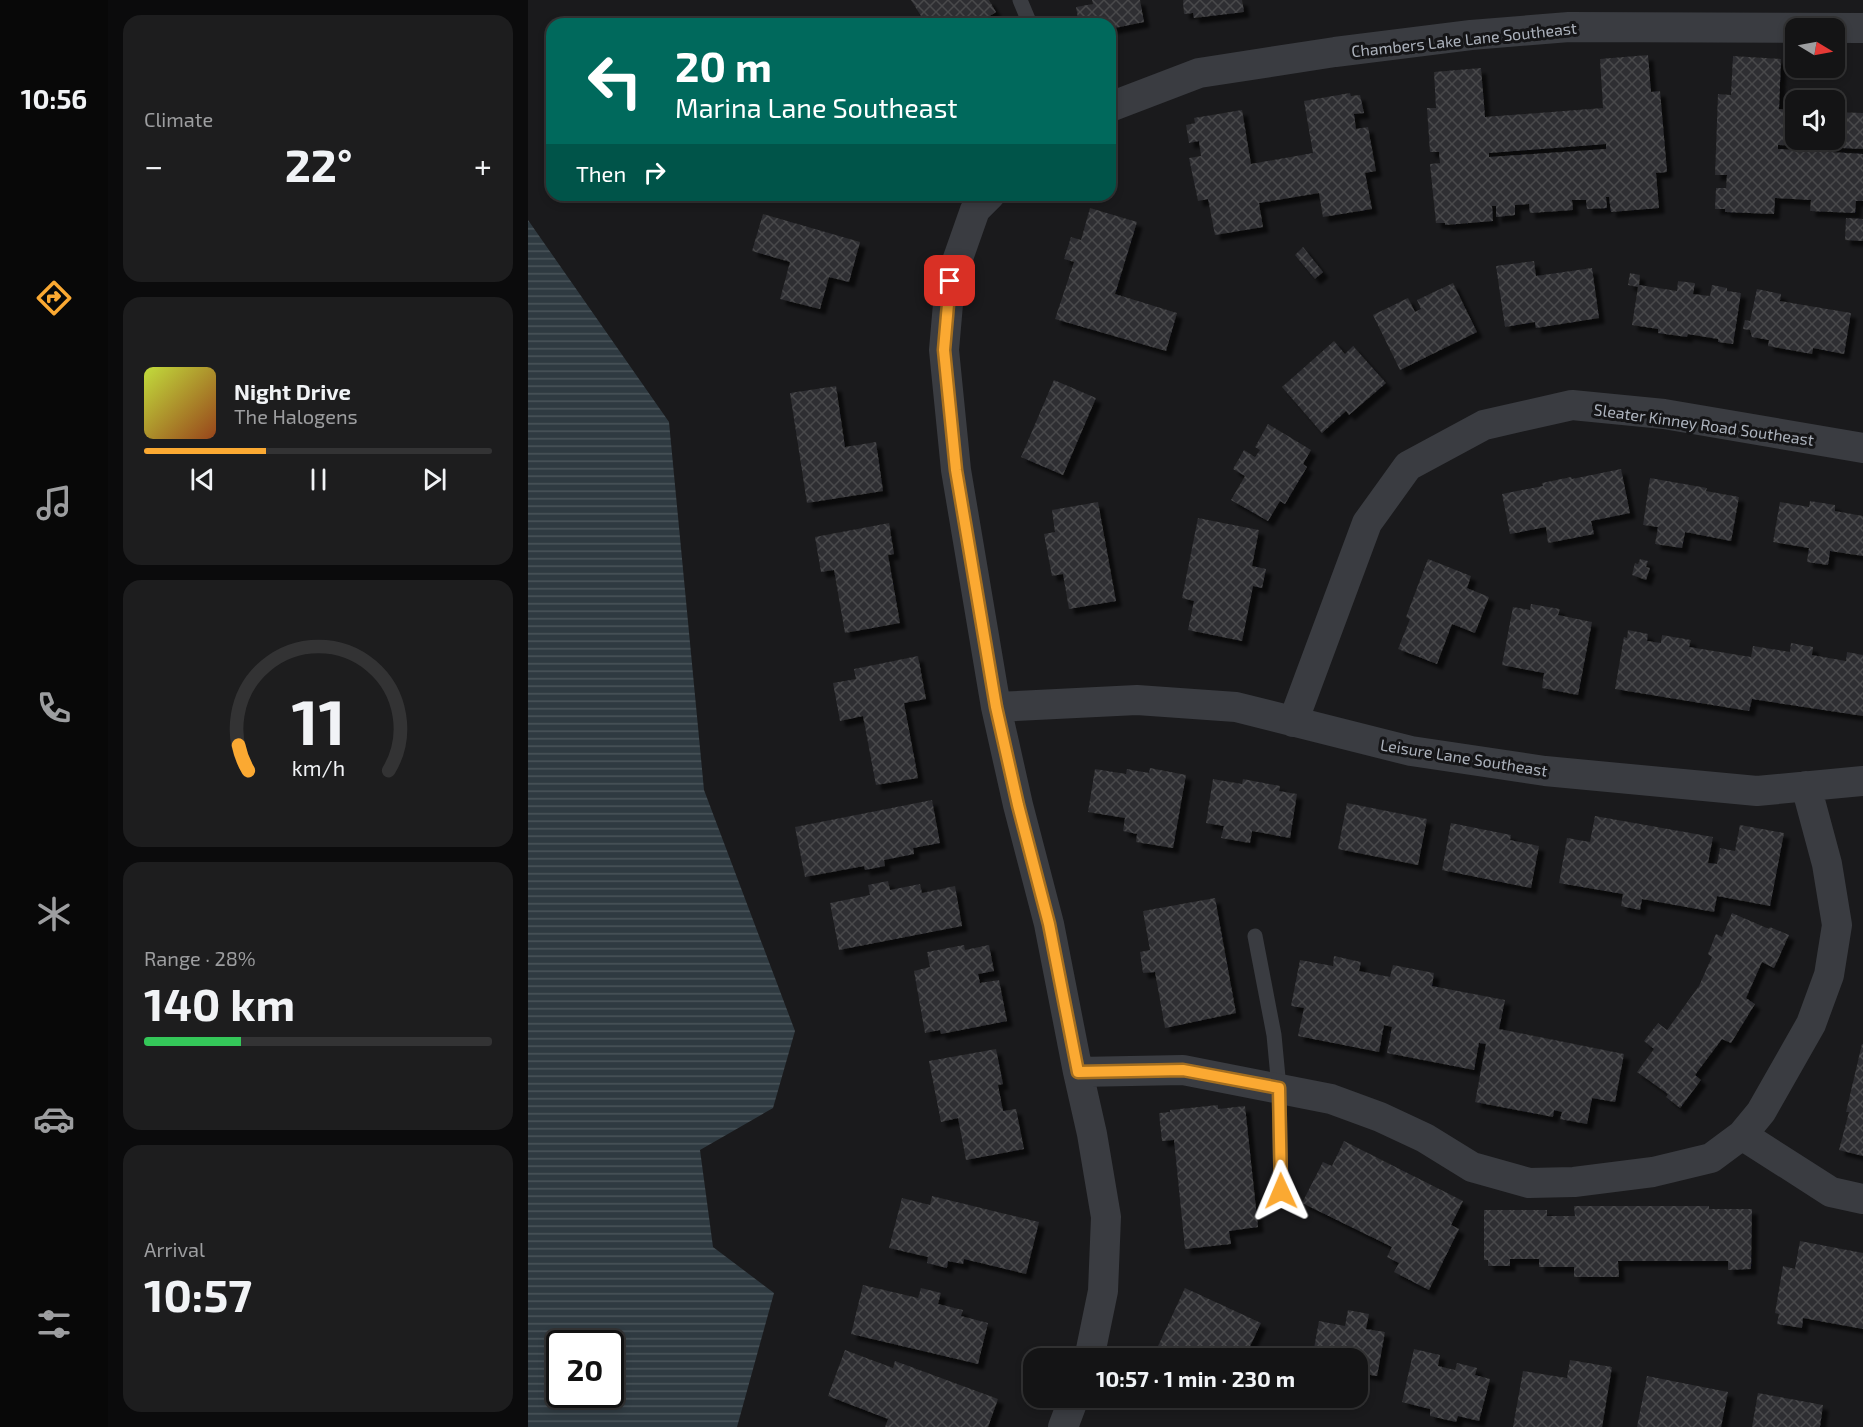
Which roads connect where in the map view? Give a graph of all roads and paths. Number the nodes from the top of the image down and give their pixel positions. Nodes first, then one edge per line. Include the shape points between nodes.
1 (1020, 0) edge
2 (1028, 18) edge
3 (1863, 28) edge
4 (1116, 105) edge
5 (984, 201) edge
6 (1863, 448) edge
7 (996, 707) junction
8 (1293, 722) junction
9 (1863, 781) edge
10 (1806, 786) junction
11 (1255, 936) dead end
12 (1078, 1072) junction
13 (1279, 1088) junction
14 (1742, 1135) junction
15 (1281, 1191) dead end
16 (1863, 1199) edge
17 (1091, 1348) edge
18 (1071, 1408) edge
19 (1064, 1427) edge

1 - 2 lane
3 - 4 street, Chambers Lake Lane Southeast via 1569,27 1471,35 1199,73
5 - 7 street via 975,210 950,281 944,350 956,470
6 - 8 street, Sleater Kinney Road Southeast via 1664,414 1572,405 1484,425 1408,466 1367,523
7 - 8 street, Leisure Lane Southeast via 1137,700 1236,707
7 - 12 street via 1049,924
8 - 10 street, Leisure Lane Southeast via 1411,751 1545,771 1757,791
9 - 10 street, Leisure Lane Southeast
10 - 14 street via 1827,864 1837,925 1829,975 1811,1024 1761,1112
11 - 13 lane via 1274,1035
12 - 13 street via 1183,1070
12 - 17 street via 1106,1217 1102,1291
13 - 14 street via 1331,1099 1370,1113 1425,1138 1472,1167 1529,1183 1653,1172 1710,1158
13 - 15 lane
14 - 16 street via 1831,1191
18 - 19 street

